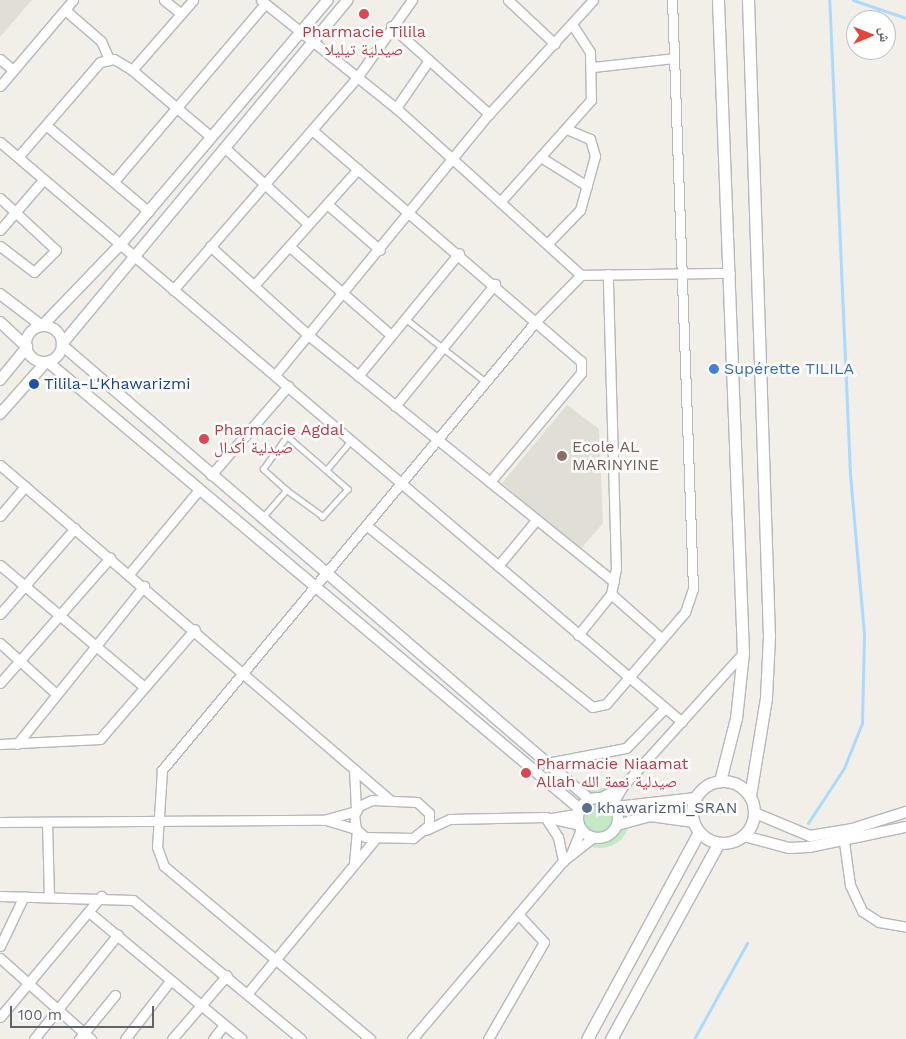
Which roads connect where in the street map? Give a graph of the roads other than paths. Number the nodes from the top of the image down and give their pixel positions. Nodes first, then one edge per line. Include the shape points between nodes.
1 (73, 0) edge
2 (164, 0) edge
3 (193, 0) edge
4 (328, 0) edge
5 (348, 0) edge
6 (412, 0) edge
7 (508, 0) edge
8 (593, 0) edge
9 (672, 0) edge
10 (718, 0) edge
11 (748, 0) edge
12 (263, 2) edge
13 (65, 10) junction
14 (181, 14) junction
15 (572, 24) junction
16 (391, 26) junction
17 (300, 32) junction
18 (313, 42) junction
19 (555, 44) junction
20 (108, 57) junction
21 (674, 58) junction
22 (0, 59) edge
23 (429, 60) junction
24 (593, 67) junction
25 (13, 70) junction
26 (132, 70) junction
27 (356, 79) junction
28 (0, 86) edge
29 (177, 106) junction
30 (396, 108) junction
31 (489, 114) junction
32 (47, 126) junction
33 (566, 129) junction
34 (312, 130) junction
35 (209, 135) junction
36 (0, 142) edge
37 (224, 147) junction
38 (18, 157) junction
39 (542, 158) junction
40 (452, 162) junction
41 (358, 168) junction
42 (43, 180) junction
43 (115, 180) junction
44 (587, 186) junction
45 (263, 187) junction
46 (0, 198) edge
47 (500, 202) junction
48 (327, 204) junction
49 (16, 212) junction
50 (149, 212) junction
51 (411, 212) junction
52 (308, 224) junction
53 (0, 230) edge
54 (548, 243) junction
55 (120, 245) junction
56 (0, 246) edge
57 (210, 246) junction
58 (290, 247) junction
59 (380, 250) junction
60 (459, 253) junction
61 (132, 255) junction
62 (730, 273) junction
63 (608, 274) junction
64 (683, 274) junction
65 (581, 275) junction
66 (256, 283) junction
67 (495, 284) junction
68 (173, 290) junction
69 (0, 294) edge
70 (343, 294) junction
71 (405, 318) junction
72 (537, 320) junction
73 (0, 322) edge
74 (42, 326) junction
75 (308, 335) junction
76 (391, 335) junction
77 (62, 345) junction
78 (26, 347) junction
79 (443, 347) junction
80 (47, 362) junction
81 (275, 375) junction
82 (358, 376) junction
83 (0, 380) edge
84 (487, 383) junction
85 (288, 386) junction
86 (395, 406) junction
87 (0, 414) edge
88 (437, 440) junction
89 (352, 441) junction
90 (0, 465) edge
91 (328, 468) junction
92 (211, 475) junction
93 (490, 482) junction
94 (400, 483) junction
95 (25, 486) junction
96 (286, 490) junction
97 (198, 491) junction
98 (0, 516) edge
99 (262, 519) junction
100 (536, 520) junction
101 (366, 524) junction
102 (75, 528) junction
103 (110, 558) junction
104 (0, 565) edge
105 (498, 566) junction
106 (129, 574) junction
107 (324, 574) junction
108 (614, 582) junction
109 (23, 585) junction
110 (144, 586) junction
111 (315, 586) junction
112 (610, 594) junction
113 (0, 614) edge
114 (59, 614) junction
115 (194, 629) junction
116 (578, 635) junction
117 (662, 639) junction
118 (0, 643) edge
119 (96, 644) junction
120 (743, 652) junction
121 (18, 661) junction
122 (242, 671) junction
123 (630, 678) junction
124 (0, 683) edge
125 (143, 686) junction
126 (54, 692) junction
127 (665, 708) junction
128 (682, 722) junction
129 (0, 744) edge
130 (16, 744) junction
131 (547, 763) junction
132 (354, 769) junction
133 (720, 781) junction
134 (623, 786) junction
135 (750, 796) junction
136 (600, 797) junction
137 (695, 798) junction
138 (589, 799) junction
139 (390, 800) junction
140 (614, 805) junction
141 (426, 808) junction
142 (356, 810) junction
143 (579, 811) junction
144 (906, 812) edge
145 (755, 813) junction
146 (548, 818) junction
147 (157, 819) junction
148 (450, 819) junction
149 (323, 820) junction
150 (0, 822) edge
151 (47, 822) junction
152 (617, 825) junction
153 (580, 827) junction
154 (696, 827) junction
155 (906, 827) edge
156 (357, 830) junction
157 (426, 830) junction
158 (843, 831) junction
159 (744, 836) junction
160 (594, 838) junction
161 (375, 839) junction
162 (844, 843) junction
163 (718, 844) junction
164 (571, 854) junction
165 (563, 861) junction
166 (353, 866) junction
167 (0, 896) edge
168 (24, 896) junction
169 (49, 896) junction
170 (101, 896) junction
171 (90, 913) junction
172 (518, 914) junction
173 (906, 927) edge
174 (118, 934) junction
175 (0, 944) edge
176 (0, 958) edge
177 (278, 960) junction
178 (227, 975) junction
179 (170, 981) junction
180 (30, 984) junction
181 (247, 994) junction
182 (115, 995) dead end
183 (201, 1004) junction
184 (58, 1010) junction
185 (0, 1017) edge
186 (224, 1025) junction
187 (85, 1037) edge
188 (367, 1038) edge
189 (34, 1039) edge
190 (125, 1039) edge
191 (172, 1039) edge
192 (213, 1039) edge
193 (242, 1039) edge
194 (301, 1039) edge
195 (412, 1039) edge
196 (488, 1039) edge
197 (587, 1039) edge
198 (611, 1039) edge

1 - 13 street
2 - 14 street
3 - 14 street
4 - 17 street
5 - 18 street
6 - 16 street
7 - 19 street
8 - 15 street
9 - 21 street
10 - 62 main road
11 - 135 main road via 769,636 766,698
12 - 17 street
12 - 29 street
13 - 20 street via 101,41
13 - 25 street
14 - 26 street
15 - 19 street
15 - 24 street via 590,52
16 - 23 street
16 - 27 street
17 - 18 street
17 - 35 street
18 - 27 street
18 - 37 street
19 - 31 street
20 - 26 street
20 - 32 street
21 - 24 street
21 - 64 street
22 - 25 street
23 - 30 street
23 - 31 street
24 - 33 street via 591,100
25 - 28 street
26 - 29 street
27 - 30 street
27 - 34 street
29 - 35 street
29 - 43 street
30 - 40 street
31 - 40 street
32 - 38 street
32 - 43 street
33 - 39 street
33 - 44 street via 594,146
34 - 41 street
34 - 45 street
35 - 50 street
36 - 38 street
37 - 45 street
37 - 61 street
38 - 42 street
39 - 44 street
39 - 47 street
40 - 47 street
40 - 51 street
41 - 48 street
41 - 51 street
42 - 49 street
42 - 55 street
43 - 50 street
44 - 54 street via 580,210
45 - 52 street
45 - 57 street
46 - 49 street
47 - 54 street
48 - 52 street
48 - 59 street
49 - 53 street
49 - 56 street via 56,250 34,272
50 - 55 street
51 - 59 street
51 - 60 street
52 - 58 street
54 - 65 street
55 - 61 street
55 - 74 street
57 - 66 street
57 - 68 street
58 - 66 street
58 - 70 street
59 - 70 street
60 - 67 street
60 - 71 street
61 - 68 street
61 - 77 street
62 - 64 street
62 - 120 main road
63 - 64 street
63 - 65 street
63 - 108 street
64 - 117 street via 693,589 685,612
65 - 72 street
66 - 75 street
67 - 72 street
67 - 79 street
68 - 81 street
69 - 74 street
70 - 75 street
70 - 76 street
71 - 76 street
71 - 79 lane
72 - 84 street
72 - 93 street via 581,361 582,373
73 - 78 street
74 - 77 street via 56,331
74 - 78 street via 28,335
75 - 81 street
75 - 82 street
76 - 82 street
77 - 80 street via 58,356
77 - 92 street
78 - 80 street via 33,358
78 - 83 street
79 - 84 lane
79 - 86 street
80 - 87 street
80 - 97 street
81 - 85 street
82 - 86 street
84 - 88 street
85 - 89 street
85 - 92 street
86 - 88 street
88 - 93 street
88 - 94 street
89 - 91 lane
89 - 94 street
90 - 95 street
91 - 96 lane via 348,489 325,516
91 - 96 lane via 287,436 262,469
92 - 99 street
93 - 100 street
94 - 101 street
94 - 105 street
95 - 98 street
95 - 102 street
96 - 99 lane
97 - 106 street
97 - 111 street
99 - 107 street
100 - 105 street
100 - 108 street
101 - 107 street
101 - 123 street via 584,704 606,704
102 - 103 street
102 - 109 street
103 - 106 street
103 - 114 street
104 - 109 street
105 - 116 street
106 - 110 street
107 - 111 street
107 - 131 street
108 - 112 street
109 - 113 street
109 - 114 street
110 - 115 street
110 - 119 street
111 - 122 street
111 - 143 street
112 - 116 street
112 - 117 street
114 - 119 street
114 - 121 street
115 - 122 street
115 - 125 street
116 - 123 street
117 - 123 street
118 - 121 street
119 - 125 street
119 - 126 street
120 - 128 street
120 - 133 main road via 740,698
121 - 124 street
121 - 126 street
122 - 132 street
122 - 147 street via 164,763
123 - 127 street
125 - 130 street via 100,739
126 - 130 street
127 - 128 street
127 - 131 street via 626,748
128 - 134 street
129 - 130 street
131 - 138 street
132 - 139 street
132 - 142 street
133 - 135 main road via 737,784
133 - 137 main road via 705,786
134 - 136 street
134 - 140 street
135 - 145 main road
136 - 138 street
136 - 140 street
137 - 140 street
137 - 154 main road
138 - 143 street
139 - 141 street via 417,802
139 - 142 street via 367,801
140 - 152 street
141 - 148 street
141 - 157 street
142 - 149 street
142 - 156 street
143 - 146 street
143 - 153 street
144 - 158 street
145 - 158 street via 796,833
145 - 159 main road
146 - 148 street
146 - 153 street
146 - 165 street via 558,837
147 - 149 street
147 - 151 street
147 - 177 street via 157,847 164,866
148 - 157 street
149 - 156 street
150 - 151 street
151 - 169 street
152 - 154 street via 650,816
152 - 160 street via 609,835
153 - 160 street
153 - 164 street
154 - 163 main road
154 - 197 main road
155 - 162 street
156 - 161 street
156 - 166 street
157 - 161 street via 413,838
158 - 162 street
159 - 162 street via 789,848
159 - 163 main road
160 - 164 street
161 - 166 street
162 - 173 street via 850,885 862,911 879,922
163 - 198 main road
164 - 165 street
165 - 172 street
166 - 177 street
167 - 168 street
168 - 169 street
168 - 175 street
169 - 170 street
170 - 171 street
170 - 178 street via 124,897 141,905
171 - 174 street
171 - 180 street
172 - 195 street
172 - 196 street via 544,942
174 - 179 street
174 - 184 street
176 - 180 street
177 - 181 street
177 - 188 street
178 - 181 street
178 - 183 street
179 - 183 street
179 - 190 street
180 - 184 street
180 - 185 street
181 - 194 street
182 - 187 street
183 - 186 street
183 - 191 street
184 - 187 street
184 - 189 street
186 - 192 street
186 - 193 street

